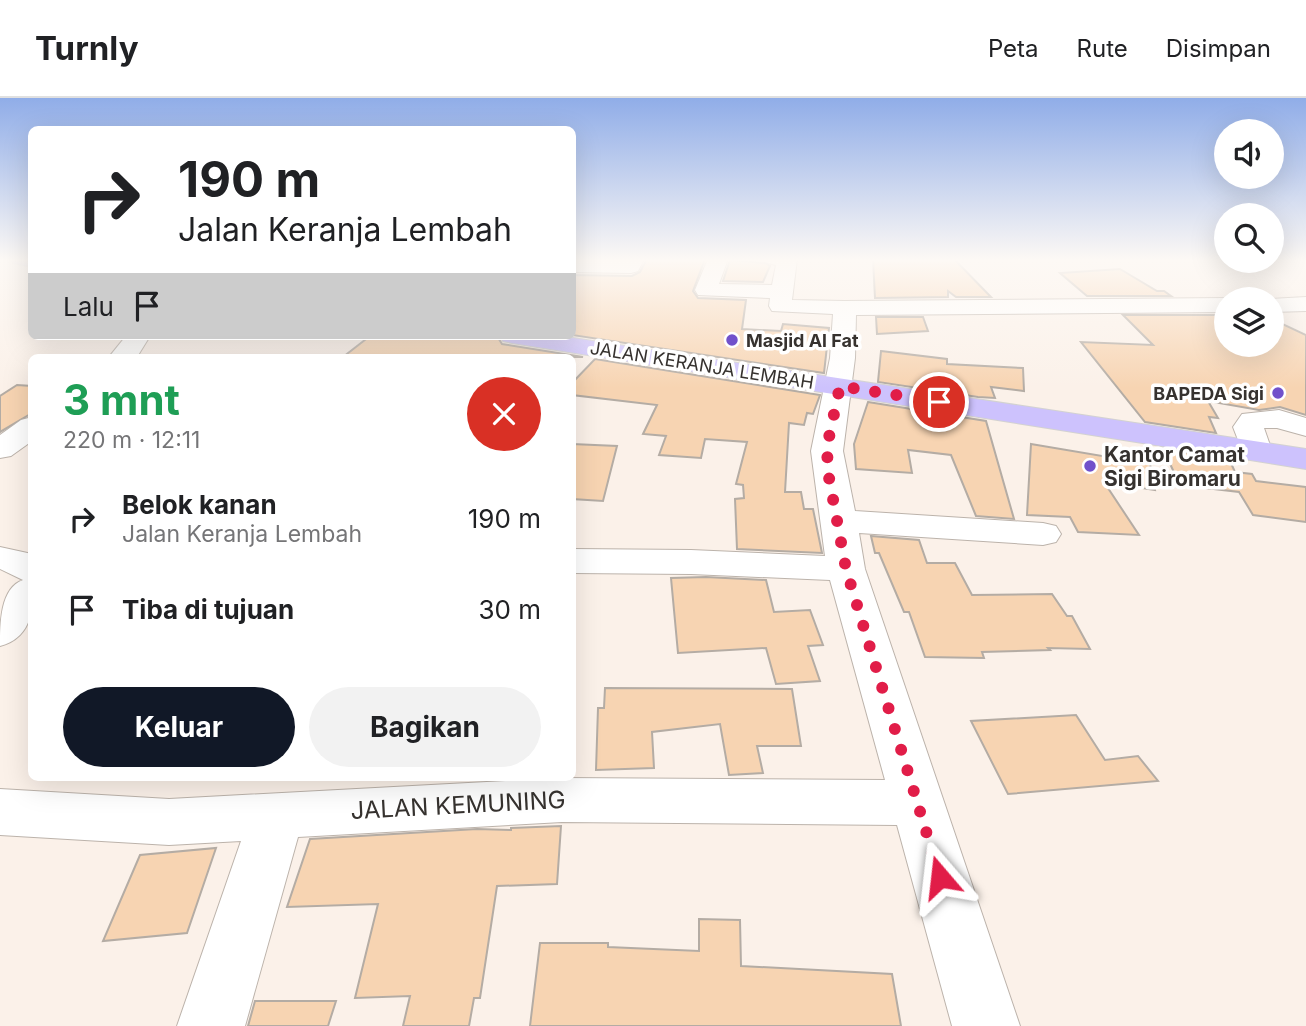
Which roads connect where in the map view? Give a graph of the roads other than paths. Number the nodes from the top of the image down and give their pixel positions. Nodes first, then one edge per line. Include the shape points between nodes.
1 (781, 302) edge
2 (1306, 304) edge
3 (1214, 305) edge
4 (1284, 305) edge
5 (844, 308) junction
6 (136, 340) edge
7 (538, 340) edge
8 (125, 354) edge
9 (840, 386) junction
10 (1306, 427) edge
11 (28, 429) edge
12 (0, 449) edge
13 (1256, 451) junction
14 (1306, 458) edge
15 (839, 521) junction
16 (1043, 534) dead end
17 (0, 558) edge
18 (576, 561) edge
19 (28, 567) edge
20 (846, 569) junction
21 (28, 595) edge
22 (0, 632) edge
23 (917, 803) junction
24 (1, 814) edge
25 (277, 814) junction
26 (211, 1026) edge
27 (986, 1026) edge

1 - 5 street via 780,306
2 - 4 street
3 - 5 street
5 - 9 street
6 - 8 street
7 - 9 main road, JALAN KERANJA LEMBAH
9 - 13 main road, JALAN KERANJA LEMBAH
9 - 15 street via 827,467
10 - 13 street via 1279,419 1252,420 1248,427
11 - 12 street
13 - 14 main road, JALAN KERANJA LEMBAH
15 - 16 street
15 - 20 street
17 - 19 street
18 - 20 street
20 - 23 street
21 - 22 street
23 - 25 street, JALAN KEMUNING via 562,800
23 - 27 street
24 - 25 street, JALAN KEMUNING via 169,822
25 - 26 street

